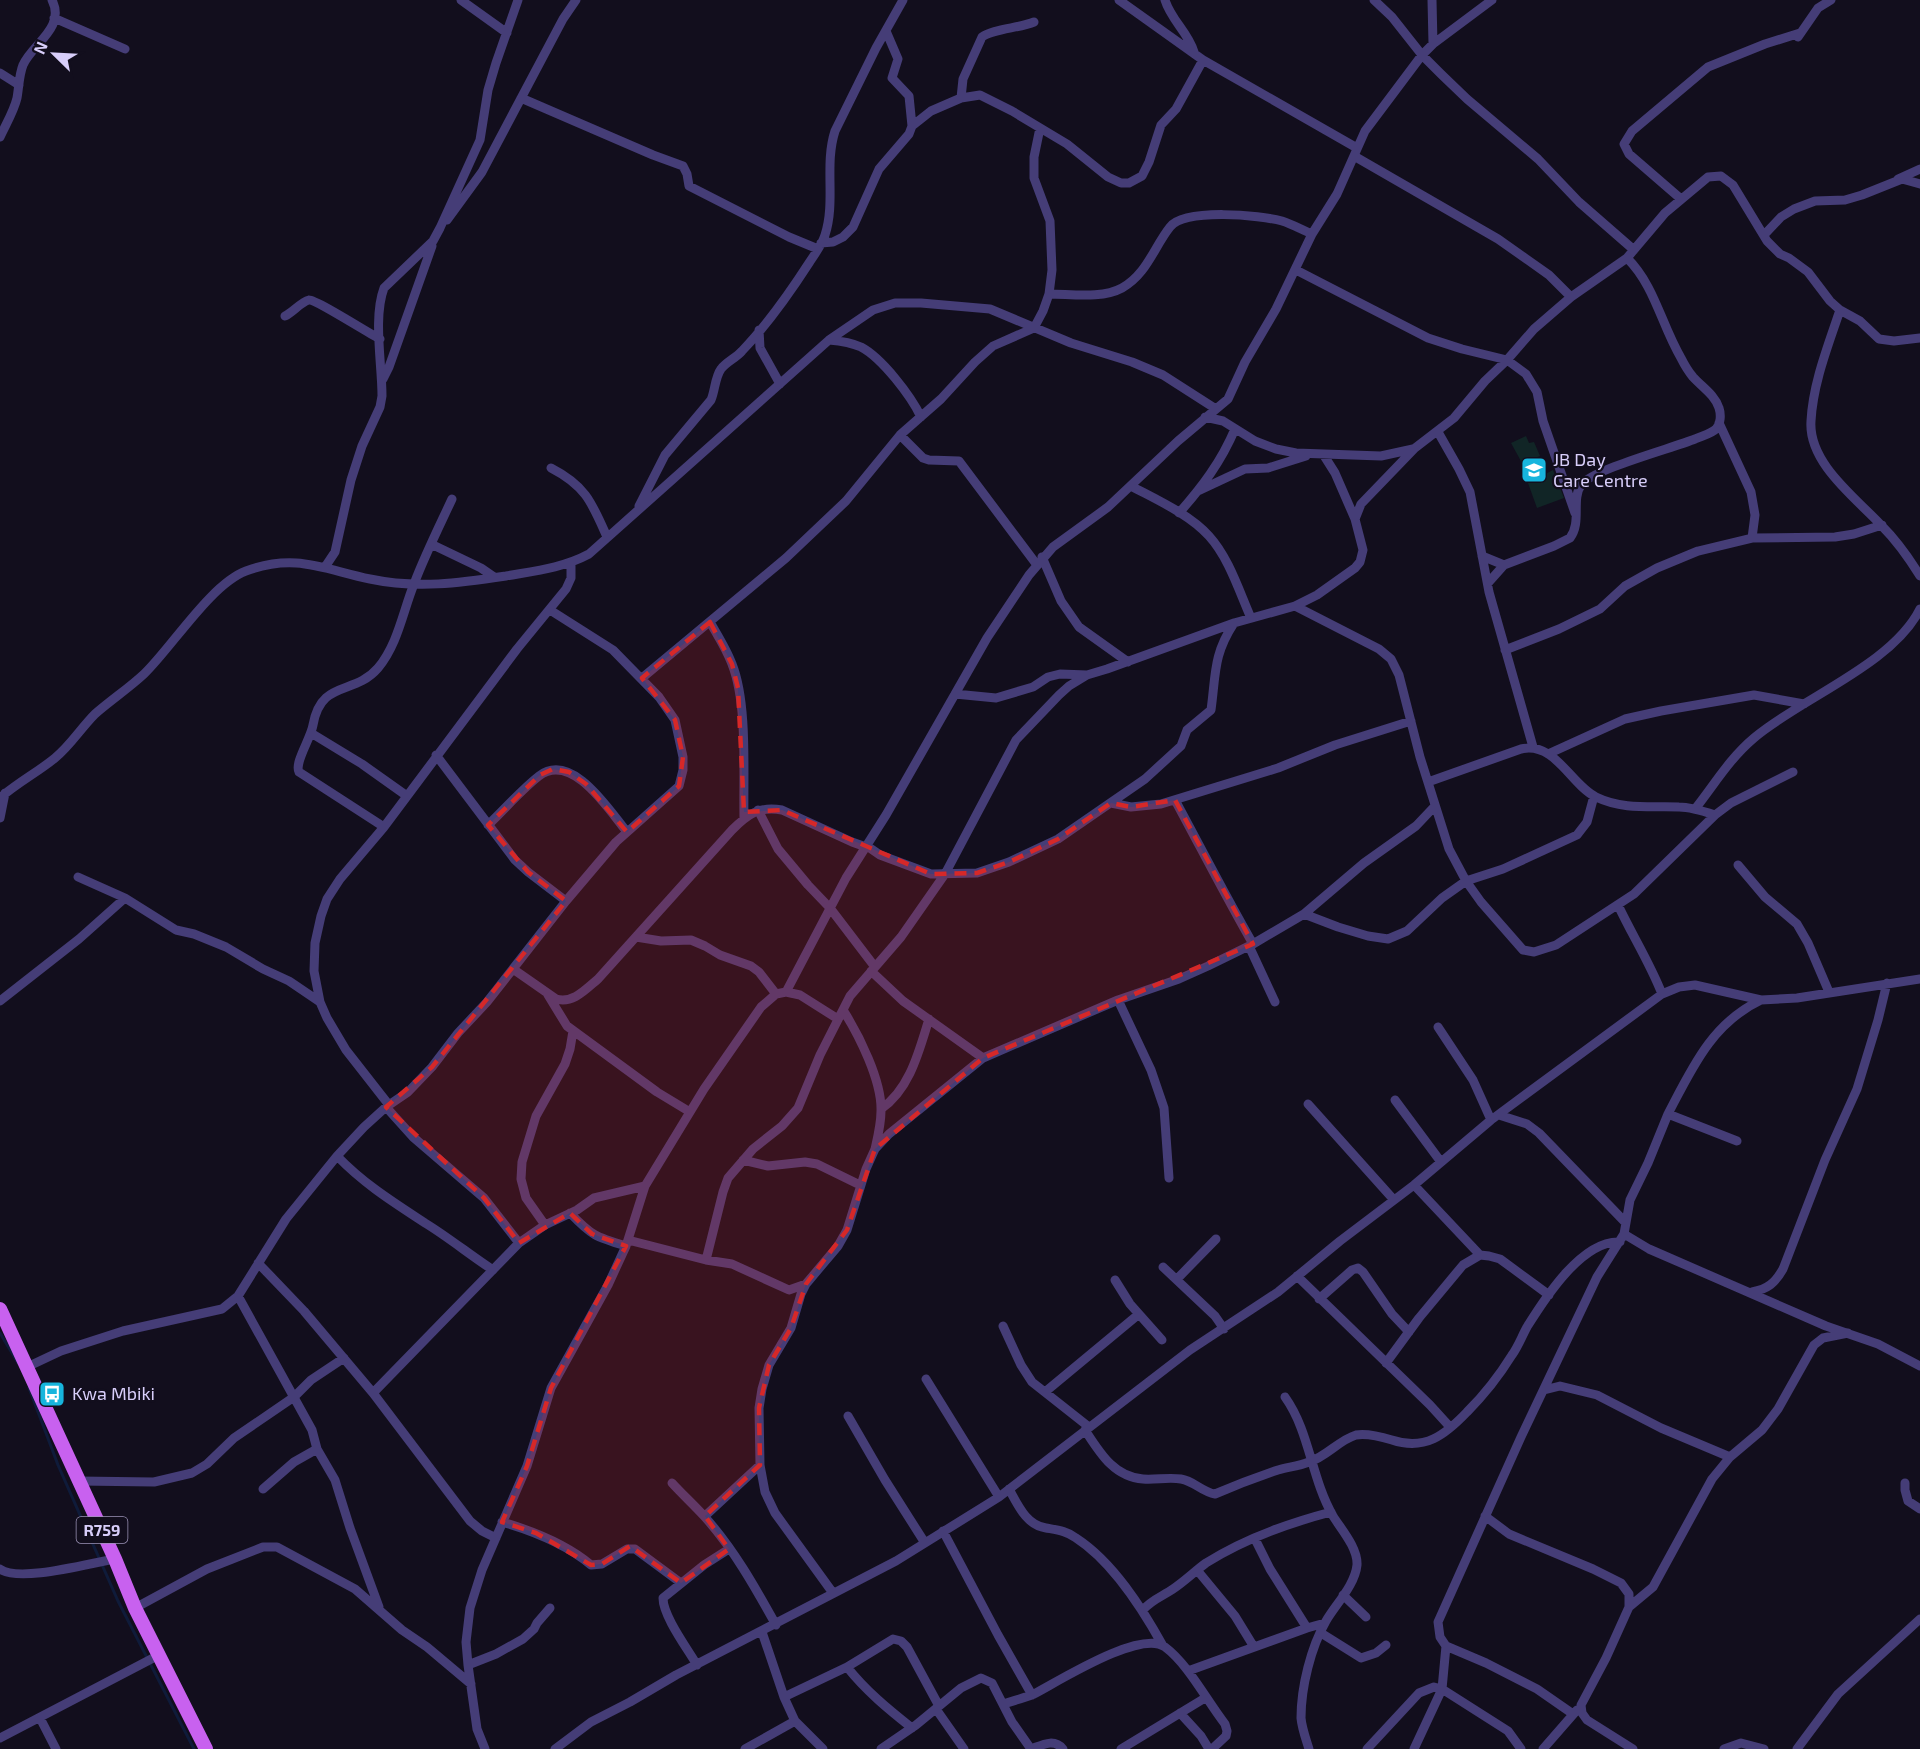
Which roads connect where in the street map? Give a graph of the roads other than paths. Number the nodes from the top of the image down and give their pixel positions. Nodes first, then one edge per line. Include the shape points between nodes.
1 (52, 0) edge
2 (461, 0) edge
3 (518, 0) edge
4 (576, 0) edge
5 (903, 0) edge
6 (1119, 0) edge
7 (1136, 0) edge
8 (1165, 0) edge
9 (1374, 0) edge
10 (1432, 0) edge
11 (1492, 0) edge
12 (1831, 0) edge
13 (1818, 3) edge
14 (1128, 7) junction
15 (54, 18) junction
16 (1034, 22) dead end
17 (886, 31) junction
18 (507, 33) junction
19 (1433, 45) junction
20 (125, 49) dead end
21 (1194, 53) junction
22 (1422, 56) junction
23 (1203, 60) junction
24 (0, 73) edge
25 (18, 85) junction
26 (521, 98) junction
27 (962, 98) junction
28 (912, 126) junction
29 (1040, 128) junction
30 (0, 137) edge
31 (1355, 152) junction
32 (1920, 169) edge
33 (1920, 184) edge
34 (1889, 185) junction
35 (1682, 199) junction
36 (440, 228) junction
37 (1311, 234) junction
38 (1764, 235) junction
39 (433, 241) junction
40 (820, 246) junction
41 (1634, 250) junction
42 (1627, 258) junction
43 (1296, 270) junction
44 (1049, 294) junction
45 (1571, 297) junction
46 (1840, 310) junction
47 (285, 316) dead end
48 (1034, 328) junction
49 (759, 330) junction
50 (1920, 338) edge
51 (380, 339) junction
52 (829, 340) junction
53 (1507, 360) junction
54 (382, 381) junction
55 (780, 384) junction
56 (1216, 409) junction
57 (921, 417) junction
58 (1205, 417) junction
59 (1719, 423) junction
60 (1235, 429) junction
61 (1438, 432) junction
62 (900, 435) junction
63 (1415, 448) junction
64 (1318, 454) junction
65 (551, 468) dead end
66 (1131, 486) junction
67 (1198, 491) junction
68 (452, 500) dead end
69 (637, 510) junction
70 (1179, 513) junction
71 (1355, 519) junction
72 (1577, 521) junction
73 (1882, 525) junction
74 (607, 537) junction
75 (1752, 538) junction
76 (431, 544) junction
77 (335, 552) junction
78 (1482, 556) junction
79 (1040, 561) junction
80 (571, 563) junction
81 (1503, 566) junction
82 (325, 567) junction
83 (338, 569) junction
84 (1920, 576) edge
85 (494, 578) junction
86 (1488, 583) junction
87 (413, 585) junction
88 (1295, 606) junction
89 (1920, 609) edge
90 (550, 610) junction
91 (1251, 618) junction
92 (710, 622) junction
93 (1234, 623) junction
94 (1505, 650) junction
95 (1128, 662) junction
96 (1088, 675) junction
97 (642, 678) junction
98 (955, 693) junction
99 (1804, 704) junction
100 (1411, 721) junction
101 (312, 733) junction
102 (1533, 747) junction
103 (1548, 754) junction
104 (436, 755) junction
105 (1793, 772) dead end
106 (1428, 782) junction
107 (3, 796) edge
108 (407, 796) junction
109 (1594, 796) junction
110 (1175, 800) junction
111 (1112, 803) junction
112 (1434, 807) junction
113 (1695, 809) junction
114 (758, 810) junction
115 (1715, 814) junction
116 (0, 818) edge
117 (744, 818) junction
118 (488, 825) junction
119 (384, 827) junction
120 (627, 832) junction
121 (867, 846) junction
122 (1738, 866) dead end
123 (945, 874) junction
124 (78, 877) dead end
125 (1466, 881) junction
126 (125, 898) junction
127 (567, 900) junction
128 (1618, 905) junction
129 (830, 908) junction
130 (1304, 914) junction
131 (636, 937) junction
132 (1251, 945) junction
133 (513, 969) junction
134 (873, 969) junction
135 (1920, 979) edge
136 (1887, 983) junction
137 (786, 992) junction
138 (1829, 992) junction
139 (776, 994) junction
140 (1662, 994) junction
141 (548, 995) junction
142 (1118, 1000) junction
143 (1761, 1000) junction
144 (0, 1001) edge
145 (320, 1002) junction
146 (1275, 1002) dead end
147 (840, 1014) junction
148 (929, 1019) junction
149 (1438, 1028) dead end
150 (573, 1031) junction
151 (982, 1058) junction
152 (1395, 1100) dead end
153 (1308, 1104) dead end
154 (387, 1106) junction
155 (881, 1109) junction
156 (690, 1112) junction
157 (1668, 1114) junction
158 (1495, 1118) junction
159 (1737, 1142) dead end
160 (876, 1149) junction
161 (337, 1156) junction
162 (743, 1160) junction
163 (1441, 1162) junction
164 (1169, 1178) dead end
165 (860, 1185) junction
166 (1414, 1185) junction
167 (645, 1186) junction
168 (1394, 1200) junction
169 (570, 1213) junction
170 (1625, 1222) junction
171 (545, 1225) junction
172 (1622, 1238) junction
173 (1216, 1239) dead end
174 (519, 1243) junction
175 (627, 1243) junction
176 (1480, 1255) junction
177 (706, 1260) junction
178 (258, 1263) junction
179 (1163, 1267) dead end
180 (493, 1270) junction
181 (1297, 1276) junction
182 (1177, 1279) junction
183 (1115, 1280) dead end
184 (806, 1284) junction
185 (1752, 1292) junction
186 (1549, 1294) junction
187 (238, 1296) junction
188 (1319, 1299) junction
189 (0, 1309) edge
190 (1139, 1314) junction
191 (1003, 1326) dead end
192 (1224, 1329) junction
193 (1409, 1332) junction
194 (1848, 1333) junction
195 (1162, 1340) dead end
196 (344, 1358) junction
197 (1386, 1363) junction
198 (1920, 1366) edge
199 (27, 1368) junction
200 (926, 1379) dead end
201 (1544, 1390) junction
202 (1045, 1392) junction
203 (373, 1393) junction
204 (294, 1397) junction
205 (1285, 1397) dead end
206 (848, 1416) dead end
207 (1450, 1427) junction
208 (1087, 1429) junction
209 (317, 1449) junction
210 (1730, 1457) junction
211 (1311, 1462) junction
212 (760, 1465) junction
213 (79, 1481) junction
214 (672, 1483) dead end
215 (1905, 1483) dead end
216 (263, 1489) dead end
217 (1009, 1489) junction
218 (999, 1497) junction
219 (1920, 1509) edge
220 (1331, 1512) junction
221 (705, 1516) junction
222 (1485, 1516) junction
223 (502, 1522) junction
224 (943, 1531) junction
225 (495, 1538) junction
226 (1255, 1539) junction
227 (925, 1543) junction
228 (729, 1549) junction
229 (115, 1558) junction
230 (0, 1569) edge
231 (1197, 1570) junction
232 (681, 1583) junction
233 (833, 1593) junction
234 (1343, 1595) junction
235 (1629, 1607) junction
236 (135, 1608) junction
237 (550, 1608) dead end
238 (379, 1609) junction
239 (1143, 1610) junction
240 (1366, 1617) dead end
241 (1920, 1620) edge
242 (776, 1625) junction
243 (1307, 1628) junction
244 (1323, 1628) junction
245 (762, 1632) junction
246 (1386, 1645) dead end
247 (1163, 1646) junction
248 (1446, 1646) junction
249 (1254, 1647) junction
250 (159, 1655) junction
251 (468, 1665) junction
252 (697, 1665) junction
253 (847, 1667) junction
254 (1188, 1671) junction
255 (471, 1684) junction
256 (1442, 1689) junction
257 (1032, 1695) junction
258 (784, 1697) junction
259 (1205, 1698) junction
260 (1003, 1704) junction
261 (1581, 1705) junction
262 (937, 1707) junction
263 (1180, 1713) junction
264 (1573, 1714) junction
265 (40, 1718) junction
266 (795, 1721) junction
267 (912, 1728) junction
268 (0, 1738) edge
269 (56, 1749) edge
270 (206, 1749) edge
271 (485, 1749) edge
272 (555, 1749) edge
273 (745, 1749) edge
274 (823, 1749) edge
275 (882, 1749) edge
276 (964, 1749) edge
277 (1031, 1749) edge
278 (1063, 1749) edge
279 (1121, 1749) edge
280 (1210, 1749) edge
281 (1309, 1749) edge
282 (1366, 1749) edge
283 (1414, 1749) edge
284 (1521, 1749) edge
285 (1544, 1749) edge
286 (1633, 1749) edge
287 (1724, 1749) edge
288 (1764, 1749) edge
289 (1797, 1749) edge

1 - 15 street
2 - 18 street
3 - 18 street
4 - 26 street
5 - 17 street
6 - 14 street
7 - 14 street
8 - 21 street
9 - 22 street
10 - 19 street
11 - 19 street
12 - 13 street
13 - 35 street via 1798,36 1765,44 1708,68 1632,131 1624,144 1629,154
14 - 21 street
15 - 20 street
15 - 25 street via 24,63
16 - 27 street via 982,37 963,79
17 - 28 street via 898,59 892,78 909,96
17 - 40 street via 831,144 829,217
18 - 36 street via 488,90 480,140
19 - 22 street
21 - 23 street
22 - 31 street via 1365,131
22 - 41 street
23 - 29 street via 1176,109 1161,125 1149,162 1137,180 1120,183 1108,177
23 - 31 street
24 - 25 street
25 - 30 street via 17,99
26 - 36 street via 482,172
26 - 40 street via 683,166 689,186 789,237
27 - 28 street via 932,111
27 - 29 street via 984,96
28 - 40 street via 876,175 853,227 843,237
29 - 44 street via 1034,178 1050,222
31 - 37 street via 1337,194
31 - 45 street via 1498,239 1549,275
32 - 34 street
33 - 34 street via 1902,179
34 - 38 street via 1845,200 1815,201 1794,208
35 - 38 street via 1707,177 1720,176 1734,185
35 - 41 street
36 - 39 street
37 - 43 street
37 - 44 street via 1284,221 1248,214 1192,216 1171,225 1149,263 1122,288 1106,293
38 - 46 street via 1780,254 1808,272
39 - 51 street via 384,288 379,304
39 - 54 street
40 - 49 street
41 - 42 street
42 - 45 street
42 - 59 street via 1649,286 1664,326 1691,375 1717,402
43 - 53 street via 1428,338
43 - 56 street via 1228,399
44 - 48 street
45 - 53 street via 1534,329
46 - 50 street via 1860,321 1879,339
46 - 73 street via 1816,384 1810,424 1818,454 1842,487
47 - 51 street via 312,300
48 - 52 street via 990,309 895,303 873,310
48 - 56 street via 1163,375
48 - 57 street via 993,346
49 - 55 street via 760,348
49 - 69 street via 740,354 720,370 711,400 665,455
51 - 54 street
52 - 55 street
52 - 57 street via 849,342 871,353 914,401
53 - 61 street
53 - 72 street via 1526,374 1537,392
54 - 77 street via 380,407 351,480
55 - 69 street
56 - 58 street
57 - 62 street
58 - 60 street
58 - 66 street
59 - 72 street via 1709,433 1587,480 1579,491
59 - 75 street via 1751,492 1755,515
60 - 64 street via 1276,449
60 - 67 street via 1224,454
61 - 63 street
61 - 78 street via 1470,492
62 - 79 street via 923,458 959,461
62 - 92 street via 846,501
63 - 64 street via 1381,456
63 - 71 street via 1361,504
64 - 67 street via 1268,468 1245,469
64 - 71 street via 1335,473
65 - 74 street via 579,486 588,497
66 - 70 street
66 - 79 street
67 - 70 street
68 - 76 street
69 - 74 street
70 - 91 street via 1209,536 1223,555
71 - 88 street via 1362,550 1360,562 1317,595
72 - 81 street via 1570,538
73 - 75 street via 1835,537
73 - 84 street
74 - 80 street via 589,554
75 - 94 street via 1657,568 1625,586 1600,609
76 - 85 street
76 - 87 street
77 - 82 street
77 - 83 street
78 - 81 street
78 - 86 street
79 - 95 street via 1079,627
79 - 98 street
80 - 85 street
80 - 90 street via 571,578
81 - 86 street
82 - 83 street
82 - 107 street via 278,562 231,580 145,673 94,715 57,756
83 - 87 street
85 - 87 street
86 - 94 street
87 - 101 street via 394,642 377,668 361,681 323,699
88 - 91 street
88 - 100 street via 1378,649 1391,660
89 - 99 street via 1884,651
90 - 97 street via 613,650
90 - 104 street
91 - 93 street
92 - 97 street
92 - 117 street via 732,664 738,688
93 - 95 street
93 - 111 street via 1214,672 1211,710 1188,729 1181,746
94 - 102 street
95 - 96 street
96 - 98 street via 1048,677 1033,687 996,698
96 - 123 street via 1059,695 1016,740
97 - 120 street via 675,720 683,770 678,786
98 - 121 street
99 - 103 street via 1754,695 1661,711 1625,719
99 - 113 street via 1735,756
100 - 106 street
100 - 110 street
101 - 108 street
101 - 119 street via 297,763 298,772
102 - 103 street
102 - 106 street
103 - 109 street
104 - 108 street
104 - 118 street
105 - 115 street
106 - 112 street
107 - 116 street
108 - 119 street
109 - 113 street via 1635,807
109 - 125 street via 1587,822 1577,835 1503,869
110 - 111 street via 1131,807
110 - 132 street
111 - 123 street via 1058,839 1009,862 977,873
112 - 125 street
112 - 130 street via 1416,826 1364,863
113 - 115 street
114 - 117 street
114 - 121 street via 782,810
114 - 129 street via 778,849
115 - 128 street via 1648,881
117 - 131 street
118 - 120 street via 540,775 553,769 569,772 586,784
118 - 127 street via 515,860
119 - 145 street via 327,899 315,943 314,971
120 - 127 street
121 - 123 street via 909,867
121 - 129 street
122 - 138 street via 1765,897 1797,924
123 - 134 street
124 - 126 street
125 - 128 street via 1529,952 1556,945
125 - 130 street via 1442,897 1407,931 1388,939
126 - 144 street
126 - 145 street via 176,930 226,947
127 - 133 street
128 - 140 street
129 - 134 street
129 - 137 street
130 - 132 street
131 - 139 street via 691,940 751,966
131 - 141 street via 575,998 563,1001
132 - 142 street via 1179,979
132 - 146 street
133 - 141 street
133 - 154 street via 432,1067 408,1092
134 - 147 street
134 - 148 street via 903,1001
135 - 136 street
136 - 138 street
136 - 185 street via 1857,1089 1783,1269 1770,1287
137 - 139 street
137 - 147 street
138 - 143 street
139 - 156 street via 761,1007
140 - 143 street via 1695,986
140 - 158 street
141 - 150 street
142 - 151 street
142 - 164 street via 1164,1108
143 - 157 street via 1730,1018 1699,1056
145 - 154 street via 346,1050
147 - 155 street via 857,1032 867,1055
147 - 162 street via 798,1108
148 - 151 street
148 - 155 street via 902,1088
149 - 158 street
150 - 156 street
150 - 171 street via 565,1064 536,1116 522,1162 526,1198
151 - 160 street
152 - 163 street
153 - 168 street
154 - 161 street
154 - 174 street via 413,1137 484,1198
155 - 160 street
156 - 167 street
157 - 159 street
157 - 170 street via 1630,1200
158 - 163 street
158 - 170 street via 1527,1124 1539,1133
160 - 165 street
161 - 178 street via 286,1219
161 - 180 street via 387,1199
162 - 165 street via 768,1167 817,1164
162 - 177 street via 723,1192
163 - 166 street
165 - 184 street via 847,1230
166 - 168 street
166 - 176 street
167 - 169 street via 594,1198
167 - 175 street
168 - 181 street
169 - 171 street
169 - 175 street via 601,1239
170 - 172 street
171 - 174 street
172 - 185 street
172 - 186 street via 1590,1250
172 - 201 street via 1597,1277
173 - 182 street
174 - 180 street
175 - 177 street
175 - 223 street via 551,1388 527,1466
176 - 186 street via 1500,1259
176 - 193 street via 1463,1265
177 - 184 street via 732,1264 789,1290
178 - 187 street
178 - 196 street
179 - 182 street
180 - 203 street
181 - 188 street
181 - 192 street
182 - 192 street
183 - 190 street
184 - 212 street via 791,1328 770,1365 762,1389
185 - 194 street
186 - 207 street via 1494,1382
187 - 199 street via 222,1309 123,1331 61,1351
187 - 204 street
188 - 193 street via 1358,1268
188 - 197 street
189 - 199 main road, R759
190 - 195 street
190 - 202 street
191 - 202 street via 1021,1365 1032,1382
192 - 208 street via 1190,1350
193 - 197 street
194 - 198 street via 1888,1348
194 - 210 street via 1817,1341 1773,1417
196 - 203 street
196 - 204 street
197 - 207 street
199 - 213 main road, R759
200 - 218 street
201 - 210 street via 1560,1386 1597,1395
201 - 222 street
202 - 208 street
203 - 225 street via 470,1521
204 - 209 street
204 - 213 street via 192,1473 154,1482
205 - 211 street via 1296,1413
206 - 227 street
207 - 211 street via 1420,1445 1357,1435
208 - 211 street via 1111,1466 1122,1473 1132,1478 1184,1480 1215,1494
208 - 217 street
209 - 216 street via 294,1462
209 - 238 street via 335,1480
210 - 235 street via 1712,1479 1653,1587
211 - 220 street
212 - 221 street
212 - 233 street via 765,1492 775,1513
213 - 229 main road, R759
214 - 221 street
215 - 219 street via 1908,1501
217 - 218 street
217 - 239 street via 1029,1521 1078,1538 1123,1583
218 - 224 street
220 - 226 street
220 - 234 street via 1356,1554 1357,1565
221 - 228 street
222 - 235 street via 1509,1534 1621,1583 1629,1593
222 - 248 street via 1438,1622
223 - 225 street
223 - 232 street via 536,1533 591,1565 635,1549
224 - 227 street
224 - 257 street
225 - 251 street via 470,1608
226 - 231 street
226 - 243 street
227 - 233 street
228 - 232 street
228 - 242 street
229 - 230 street via 30,1574 7,1574
229 - 236 main road, R759
231 - 239 street
231 - 249 street via 1235,1616
232 - 252 street via 663,1601
233 - 242 street
234 - 240 street
234 - 244 street
235 - 261 street
236 - 238 street via 207,1569 263,1547 277,1547 355,1589
236 - 250 main road, R759
237 - 251 street via 523,1639
238 - 255 street
239 - 247 street
241 - 289 street via 1838,1694
242 - 245 street
243 - 244 street
243 - 249 street
244 - 246 street via 1361,1658
244 - 281 street via 1304,1684 1302,1718
245 - 252 street
245 - 258 street
247 - 254 street
247 - 257 street via 1152,1642 1120,1651
248 - 256 street
248 - 264 street via 1537,1689
249 - 254 street
250 - 265 street
250 - 270 main road, R759
251 - 255 street
252 - 272 street via 591,1722
253 - 258 street
253 - 262 street via 897,1639 907,1647
253 - 267 street via 859,1683
254 - 259 street
255 - 271 street via 477,1729
256 - 282 street via 1434,1687 1419,1694
256 - 283 street
256 - 284 street via 1502,1726
257 - 260 street
258 - 266 street
259 - 263 street
259 - 280 street via 1227,1731
260 - 262 street via 992,1683 981,1678
260 - 277 street
261 - 264 street
261 - 286 street via 1587,1720
262 - 267 street
262 - 276 street
263 - 279 street
263 - 280 street
264 - 285 street
265 - 268 street
265 - 269 street
266 - 273 street
266 - 274 street
267 - 275 street
277 - 278 street via 1052,1742
287 - 288 street via 1741,1743

